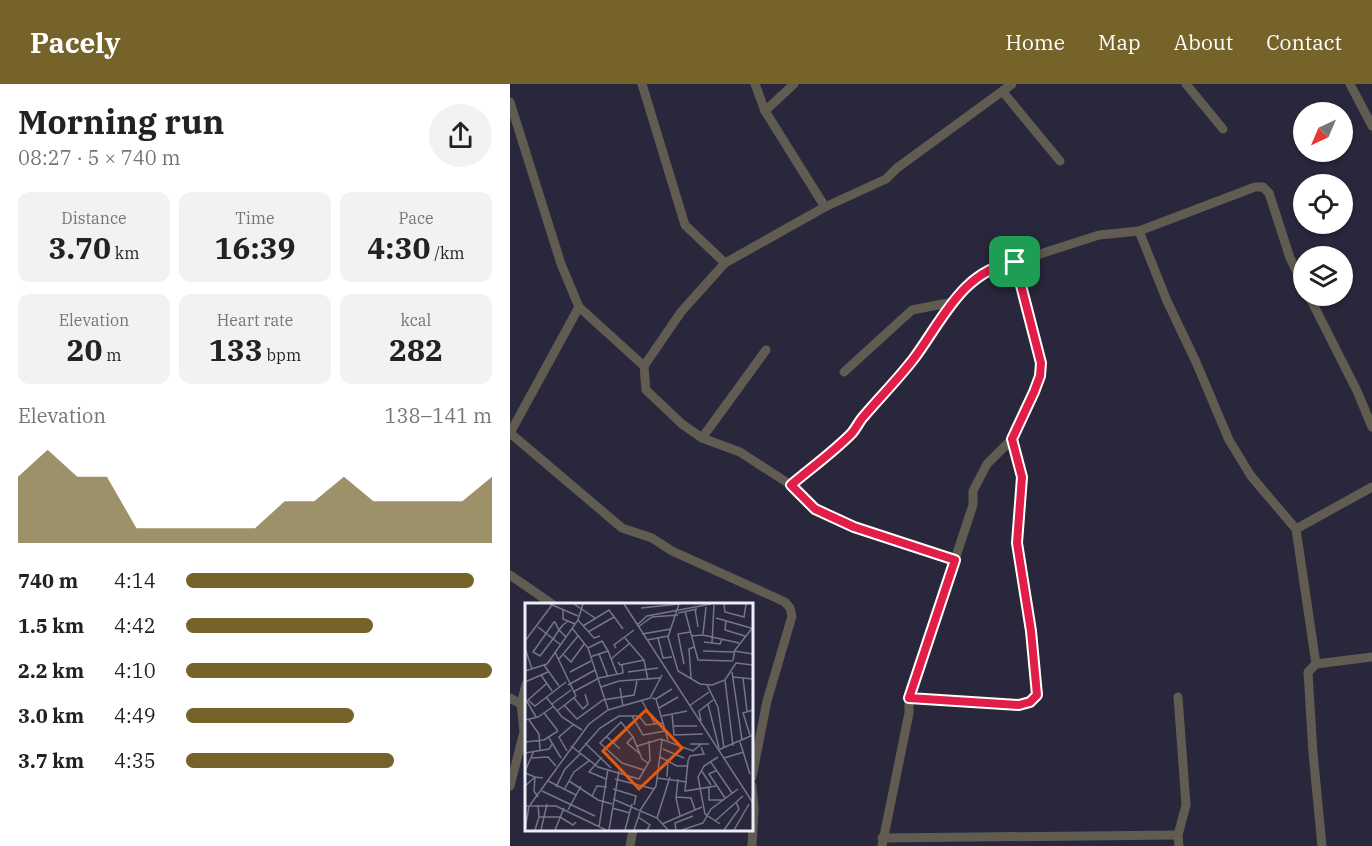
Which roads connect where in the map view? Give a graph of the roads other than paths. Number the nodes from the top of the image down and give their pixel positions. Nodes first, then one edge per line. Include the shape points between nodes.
1 (642, 84) edge
2 (755, 84) edge
3 (794, 84) edge
4 (1012, 84) edge
5 (1186, 84) edge
6 (1350, 84) edge
7 (1003, 92) junction
8 (510, 102) edge
9 (765, 111) junction
10 (1372, 126) edge
11 (1223, 129) dead end
12 (1060, 161) dead end
13 (825, 207) junction
14 (1139, 231) junction
15 (1015, 262) junction
16 (725, 263) junction
17 (1293, 264) edge
18 (953, 302) junction
19 (1314, 306) edge
20 (579, 307) junction
21 (766, 350) dead end
22 (644, 366) junction
23 (844, 372) dead end
24 (1372, 427) edge
25 (510, 433) edge
26 (702, 438) junction
27 (1012, 439) junction
28 (791, 485) junction
29 (1372, 488) edge
30 (1296, 529) junction
31 (955, 560) junction
32 (510, 575) edge
33 (548, 603) edge
34 (1372, 657) edge
35 (1316, 664) junction
36 (525, 688) edge
37 (1179, 697) dead end
38 (510, 698) edge
39 (909, 698) junction
40 (521, 704) junction
41 (753, 772) edge
42 (510, 786) edge
43 (753, 798) edge
44 (753, 828) edge
45 (633, 831) edge
46 (753, 831) edge
47 (1178, 835) junction
48 (882, 842) edge
49 (630, 846) edge
50 (752, 846) edge
51 (1179, 846) edge
52 (1322, 846) edge

1 - 16 street via 685,225
2 - 9 street
3 - 9 street
4 - 7 street
5 - 11 street
6 - 10 street
7 - 12 street
7 - 13 street via 886,178
8 - 20 street via 561,264
9 - 13 street
13 - 16 street
14 - 15 street via 1099,235
14 - 17 street via 1263,187 1269,193
14 - 30 street via 1229,440 1251,476
15 - 18 street via 1001,264 974,279
15 - 27 street via 1041,363 1034,392
16 - 22 street via 681,312
18 - 23 street via 912,310
18 - 28 street via 914,358 852,433
19 - 24 street
20 - 22 street
20 - 25 street
21 - 26 street
22 - 26 street via 646,390
25 - 41 street via 622,528 652,538 672,551 785,602 790,608 792,616 767,701
26 - 28 street via 740,452
27 - 31 street via 987,464 974,491
27 - 39 street via 1022,477 1017,543 1037,695 1019,705
28 - 31 street via 815,509 844,523
29 - 30 street
30 - 35 street
31 - 39 street
32 - 33 street
34 - 35 street
35 - 52 street via 1308,672 1308,680
36 - 40 street
37 - 47 street via 1186,805
38 - 40 street
39 - 48 street
40 - 42 street via 524,732
43 - 44 street
45 - 49 street
46 - 50 street
47 - 48 street
47 - 51 street

